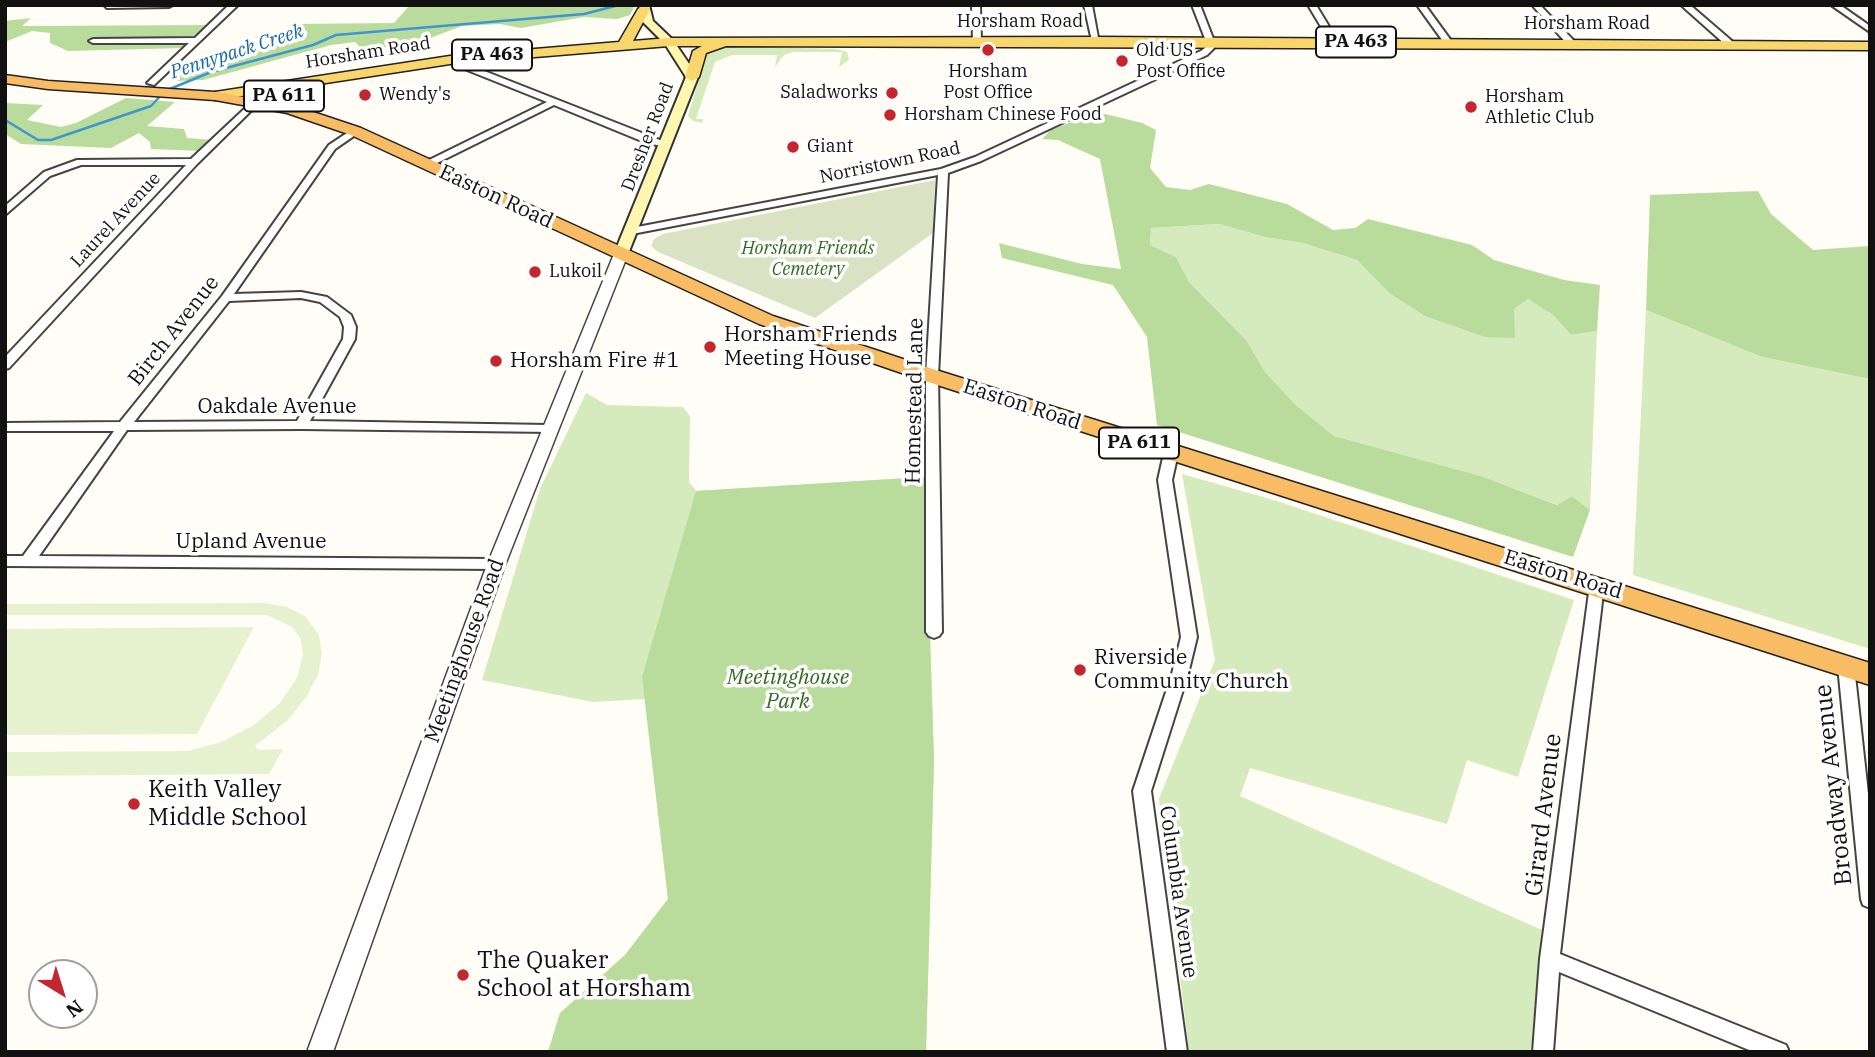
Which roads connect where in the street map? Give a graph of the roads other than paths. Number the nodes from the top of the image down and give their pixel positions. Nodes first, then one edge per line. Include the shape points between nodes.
1 (170, 5) edge
2 (234, 5) edge
3 (976, 5) edge
4 (1088, 5) edge
5 (1196, 5) edge
6 (1312, 5) edge
7 (1421, 5) edge
8 (1536, 5) edge
9 (1685, 5) edge
10 (1835, 5) edge
11 (108, 6) edge
12 (644, 7) edge
13 (1870, 30) edge
14 (198, 40) junction
15 (93, 41) dead end
16 (733, 41) junction
17 (977, 41) junction
18 (1096, 41) junction
19 (1210, 41) junction
20 (669, 42) junction
21 (1448, 42) junction
22 (1335, 43) junction
23 (625, 44) junction
24 (1572, 44) junction
25 (1730, 44) junction
26 (1870, 46) edge
27 (468, 58) junction
28 (5, 69) edge
29 (692, 77) junction
30 (5, 79) edge
31 (146, 87) junction
32 (188, 89) junction
33 (215, 96) joint
34 (254, 96) junction
35 (552, 103) junction
36 (356, 131) junction
37 (665, 144) junction
38 (194, 162) junction
39 (426, 165) junction
40 (943, 171) junction
41 (5, 212) edge
42 (632, 231) junction
43 (621, 254) junction
44 (226, 298) junction
45 (5, 365) edge
46 (932, 376) junction
47 (301, 425) junction
48 (124, 426) junction
49 (5, 427) edge
50 (548, 429) junction
51 (1171, 453) junction
52 (5, 561) edge
53 (27, 561) junction
54 (496, 565) junction
55 (1597, 585) junction
56 (934, 632) dead end
57 (1846, 666) junction
58 (1870, 674) edge
59 (1870, 899) edge
60 (1550, 959) junction
61 (320, 1052) edge
62 (1177, 1052) edge
63 (1543, 1052) edge
64 (1779, 1052) edge

1 - 11 street
2 - 14 street
3 - 17 street
4 - 18 street
5 - 19 street
6 - 22 street
7 - 21 street
8 - 24 street
9 - 25 street
10 - 13 street
12 - 20 main road, Dresher Road via 648,22
12 - 23 main road
14 - 15 street
14 - 31 street
16 - 17 main road, Horsham Road / PA 463
16 - 20 main road, Horsham Road / PA 463
16 - 29 main road via 703,49
17 - 18 main road, Horsham Road / PA 463
18 - 19 main road, Horsham Road / PA 463
19 - 22 main road, Horsham Road / PA 463
19 - 40 street, Norristown Road via 1204,53 1159,76
20 - 23 main road, Horsham Road / PA 463
20 - 29 main road, Dresher Road
21 - 22 main road, Horsham Road / PA 463
21 - 24 main road, Horsham Road / PA 463
23 - 27 main road, Horsham Road / PA 463
24 - 25 main road, Horsham Road / PA 463
25 - 26 main road, Horsham Road / PA 463
27 - 34 main road, Horsham Road / PA 463
27 - 35 street via 470,68
28 - 31 highway, Easton Road / PA 611
29 - 37 main road, Dresher Road
30 - 31 highway, Easton Road / PA 611
31 - 32 highway, Easton Road / PA 611
32 - 33 highway, Easton Road / PA 611
32 - 34 highway, Easton Road / PA 611
33 - 34 highway, Easton Road / PA 611
34 - 36 highway, Easton Road / PA 611
34 - 38 street, Laurel Avenue
35 - 37 street
35 - 39 street
36 - 39 highway, Easton Road / PA 611
36 - 44 street, Birch Avenue via 332,147
37 - 42 main road, Dresher Road
38 - 41 street via 80,162 47,174
38 - 45 street, Laurel Avenue
39 - 43 highway, Easton Road / PA 611
40 - 42 street, Norristown Road
40 - 46 street, Homestead Lane
42 - 43 main road, Dresher Road
43 - 46 highway, Easton Road / PA 611 via 765,320
43 - 50 street, Meetinghouse Road
44 - 47 street via 301,295 323,299 345,315 349,339
44 - 48 street, Birch Avenue
46 - 51 highway, Easton Road / PA 611
46 - 56 street, Homestead Lane
47 - 48 street, Oakdale Avenue
47 - 50 street, Oakdale Avenue
48 - 49 street, Oakdale Avenue
48 - 53 street, Birch Avenue
50 - 54 street, Meetinghouse Road
51 - 55 highway, Easton Road / PA 611
51 - 62 street, Columbia Avenue via 1165,480 1189,637 1142,791
52 - 53 street, Upland Avenue
53 - 54 street, Upland Avenue
54 - 61 street, Meetinghouse Road
55 - 57 highway, Easton Road / PA 611
55 - 60 street, Girard Avenue
57 - 58 highway, Easton Road / PA 611
57 - 59 street, Broadway Avenue
60 - 63 street, Girard Avenue
60 - 64 street

